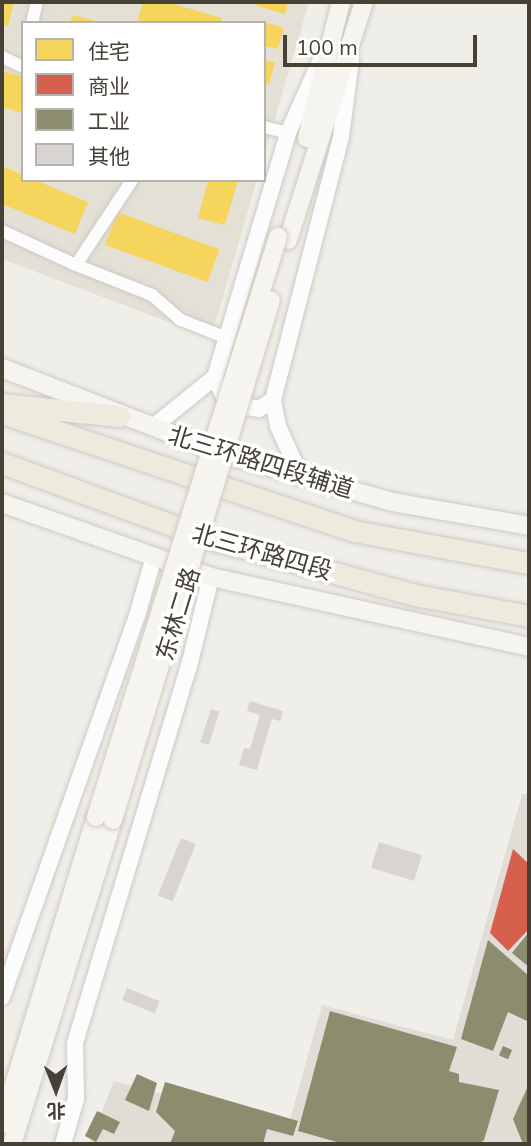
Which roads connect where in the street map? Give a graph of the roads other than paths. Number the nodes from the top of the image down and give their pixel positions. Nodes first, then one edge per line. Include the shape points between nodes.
1 (37, 2) edge
2 (341, 2) edge
3 (363, 2) edge
4 (32, 21) edge
5 (355, 31) junction
6 (333, 33) junction
7 (2, 57) edge
8 (21, 64) edge
9 (266, 128) edge
10 (288, 134) junction
11 (131, 182) edge
12 (2, 231) edge
13 (283, 238) junction
14 (76, 265) junction
15 (227, 338) junction
16 (2, 368) edge
17 (215, 377) junction
18 (274, 400) junction
19 (2, 404) edge
20 (2, 413) edge
21 (119, 416) junction
22 (153, 428) junction
23 (2, 463) edge
24 (302, 477) junction
25 (2, 503) edge
26 (529, 526) edge
27 (153, 560) junction
28 (529, 563) edge
29 (211, 577) junction
30 (529, 616) edge
31 (529, 648) edge
32 (105, 818) junction
33 (2, 996) edge
34 (2, 1124) edge
35 (12, 1144) edge
36 (63, 1144) edge

1 - 4 street
2 - 6 main road, 东林二路
3 - 5 main road, 东林二路
5 - 13 main road, 东林二路
5 - 18 street via 341,137
6 - 10 street
6 - 13 main road, 东林二路
7 - 8 street
9 - 10 street
10 - 15 street
11 - 14 street
12 - 14 street
13 - 32 main road, 东林二路, bridge
14 - 15 street via 152,295 181,320
15 - 17 street
16 - 21 main road, 北三环路四段辅道
17 - 18 street via 225,399 235,405 260,409
17 - 22 street
18 - 24 street via 278,426
19 - 21 highway
20 - 28 highway, 北三环路四段 via 354,531
21 - 22 main road, 北三环路四段辅道
22 - 24 main road, 北三环路四段辅道
23 - 30 highway, 北三环路四段 via 204,537 415,595
24 - 26 main road, 北三环路四段辅道 via 392,502
25 - 27 main road
27 - 29 main road
27 - 33 street
29 - 31 main road
29 - 36 street via 189,666 75,1044 76,1099
32 - 34 main road, 东林二路
32 - 35 main road, 东林二路

